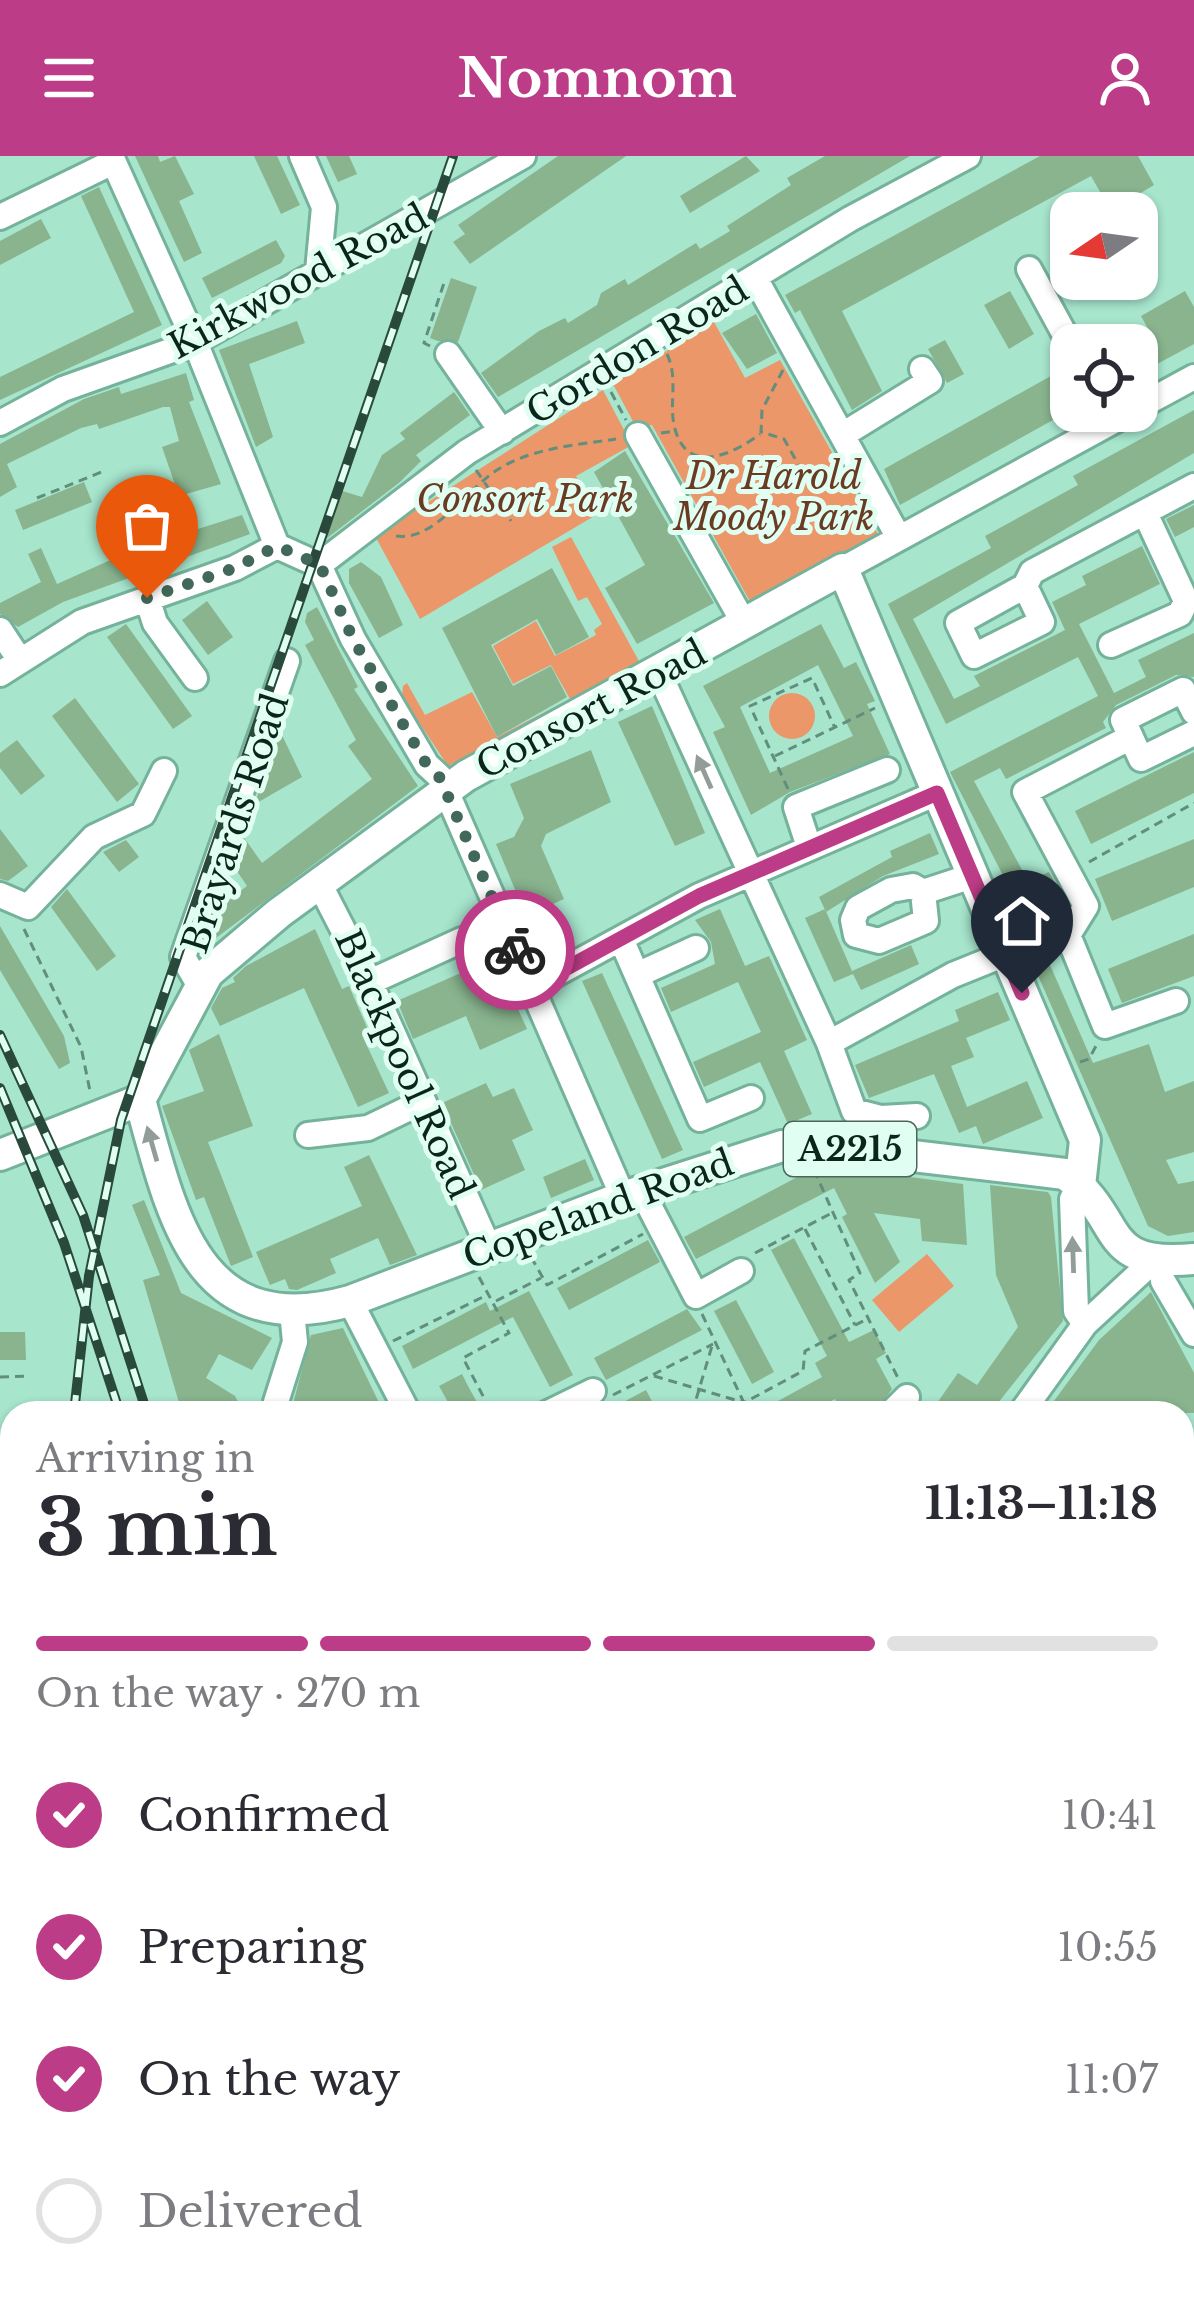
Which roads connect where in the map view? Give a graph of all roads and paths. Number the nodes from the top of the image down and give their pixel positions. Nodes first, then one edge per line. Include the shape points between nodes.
1 (302, 156) edge
2 (524, 156) edge
3 (968, 156) edge
4 (112, 159) edge
5 (0, 217) edge
6 (1029, 269) dead end
7 (318, 272) junction
8 (755, 278) junction
9 (445, 280) dead end
10 (1059, 324) edge
11 (656, 338) junction
12 (195, 342) junction
13 (448, 354) joint
14 (797, 354) junction
15 (922, 369) dead end
16 (600, 371) junction
17 (1194, 376) edge
18 (1158, 394) edge
19 (0, 423) edge
20 (502, 432) junction
21 (761, 432) junction
22 (1088, 432) edge
23 (844, 434) junction
24 (638, 436) junction
25 (467, 452) junction
26 (704, 459) junction
27 (104, 471) dead end
28 (482, 482) junction
29 (868, 482) junction
30 (1194, 486) edge
31 (673, 497) junction
32 (37, 498) dead end
33 (1144, 513) junction
34 (375, 520) junction
35 (511, 521) dead end
36 (899, 538) junction
37 (277, 546) junction
38 (843, 568) junction
39 (321, 581) junction
40 (1025, 586) dead end
41 (147, 598) junction
42 (745, 625) junction
43 (0, 630) edge
44 (1111, 645) dead end
45 (287, 661) dead end
46 (10, 667) edge
47 (658, 671) junction
48 (195, 678) dead end
49 (896, 698) junction
50 (1194, 712) edge
51 (835, 728) junction
52 (1194, 733) edge
53 (1131, 737) junction
54 (773, 756) junction
55 (887, 770) dead end
56 (164, 771) dead end
57 (442, 792) junction
58 (937, 793) junction
59 (1194, 803) edge
60 (796, 807) junction
61 (809, 847) junction
62 (1072, 871) junction
63 (749, 872) junction
64 (972, 876) junction
65 (319, 883) junction
66 (923, 892) dead end
67 (3, 896) edge
68 (1068, 935) junction
69 (621, 939) junction
70 (462, 940) dead end
71 (696, 948) dead end
72 (1003, 950) junction
73 (637, 975) junction
74 (370, 982) junction
75 (198, 983) junction
76 (532, 987) junction
77 (1176, 1001) dead end
78 (1105, 1026) junction
79 (829, 1043) junction
80 (1067, 1066) dead end
81 (751, 1098) dead end
82 (140, 1100) junction
83 (422, 1102) junction
84 (917, 1116) dead end
85 (92, 1117) junction
86 (308, 1135) dead end
87 (0, 1155) edge
88 (818, 1157) dead end
89 (1081, 1186) junction
90 (632, 1194) junction
91 (833, 1212) junction
92 (659, 1226) junction
93 (804, 1227) junction
94 (525, 1245) dead end
95 (478, 1251) junction
96 (1194, 1259) edge
97 (741, 1271) joint
98 (1158, 1272) junction
99 (543, 1277) junction
100 (489, 1294) junction
101 (696, 1296) junction
102 (350, 1301) junction
103 (494, 1302) dead end
104 (292, 1311) junction
105 (870, 1317) junction
106 (1085, 1324) junction
107 (855, 1325) junction
108 (1194, 1334) edge
109 (712, 1344) junction
110 (375, 1350) junction
111 (28, 1376) dead end
112 (654, 1376) junction
113 (0, 1377) edge
114 (700, 1389) junction
115 (593, 1390) joint
116 (275, 1401) edge
117 (402, 1401) edge
118 (486, 1401) edge
119 (571, 1401) edge
120 (696, 1401) edge
121 (738, 1401) edge
122 (743, 1401) edge
123 (748, 1401) edge
124 (898, 1401) edge
125 (1030, 1401) edge

1 - 7 street via 324,207
2 - 7 street, Kirkwood Road
3 - 8 street, Gordon Road
4 - 5 street
4 - 12 street
6 - 10 street
7 - 12 street, Kirkwood Road
8 - 11 street, Gordon Road
8 - 14 street
9 - 13 path via 424,343
11 - 16 street, Gordon Road
11 - 26 path via 671,359 675,431
12 - 19 street, Kirkwood Road via 63,389
12 - 37 street
13 - 20 street
14 - 21 path via 762,410
14 - 23 street
15 - 23 street via 929,381
16 - 20 street, Gordon Road
16 - 24 path
17 - 18 street, Consort Road
20 - 25 street, Gordon Road
21 - 26 path via 725,457
21 - 29 path via 784,439 812,489 831,493
22 - 36 street, Consort Road
23 - 29 street
24 - 28 path via 529,456
24 - 31 street
25 - 28 path
25 - 34 street, Gordon Road
26 - 31 path via 695,482
27 - 32 path
28 - 34 path via 420,533 396,536
28 - 35 path
29 - 36 street
30 - 33 street
31 - 42 street
33 - 40 street via 1031,572
33 - 44 street via 1186,602 1180,614
34 - 39 street, Gordon Road
36 - 38 street, Consort Road
37 - 39 street
37 - 41 street
38 - 42 main road, Consort Road
38 - 49 main road
39 - 57 street
41 - 46 street via 82,622
41 - 48 street via 155,623
42 - 47 main road, Consort Road
43 - 46 street
45 - 75 street, Brayards Road via 184,958
47 - 57 main road, Consort Road
63 -> 47 street
49 - 51 path
49 - 58 main road
50 - 53 street via 1183,690 1123,720
51 - 54 path
51 - 54 path via 812,678 750,706
52 - 53 street via 1142,759
53 - 62 street via 1025,791
54 - 60 path
55 - 60 street
56 - 67 street via 143,814 94,837 28,907
57 - 65 main road, Consort Road
57 - 76 street
58 - 61 street
58 - 64 main road
59 - 62 path
60 - 61 street
61 - 63 street
62 - 68 street via 1086,906
63 - 69 street
63 - 79 street
64 - 66 street
64 - 72 main road
65 - 74 street, Blackpool Road
65 - 75 main road, Consort Road
67 - 85 path via 81,1047
68 - 72 street via 1035,932
68 - 78 street
69 - 73 street
69 - 76 street
70 - 74 street
71 - 73 street
72 - 79 street
72 - 89 main road via 1084,1140
73 - 81 street via 700,1119
74 - 83 street, Blackpool Road
75 - 82 main road, Consort Road
76 - 90 street
77 - 78 street
78 - 80 path via 1089,1059
79 - 84 street via 854,1111
82 - 85 main road
104 -> 82 main road, Copeland Road / A2215 via 245,1299 202,1269 165,1189
83 - 86 street via 368,1129
83 - 95 street, Blackpool Road
85 - 87 main road
88 - 91 path via 814,1169
89 - 90 main road, Copeland Road / A2215 via 1039,1168 798,1144
89 - 98 main road via 1124,1248
106 -> 89 street via 1075,1299 1072,1198
90 - 92 street
90 - 95 main road, Copeland Road / A2215
91 - 93 path
91 - 105 path via 860,1274 849,1280
92 - 99 path via 547,1285
92 - 101 street
93 - 97 path via 745,1258
93 - 107 path
94 - 99 path
95 - 100 path
95 - 102 main road, Copeland Road / A2215
96 - 98 main road
97 - 101 street
98 - 106 street
98 - 108 street
99 - 103 path
100 - 110 path
100 - 118 path via 509,1333 463,1358
101 - 109 path
102 - 104 main road, Copeland Road / A2215
102 - 110 street
104 - 116 street via 295,1342
105 - 107 path
105 - 124 path
106 - 125 street
107 - 123 path via 805,1352 803,1371
109 - 112 path
109 - 114 path
109 - 122 path
110 - 117 street
111 - 113 path
112 - 114 path
112 - 115 path via 599,1401
114 - 120 path
114 - 121 path
115 - 119 street

